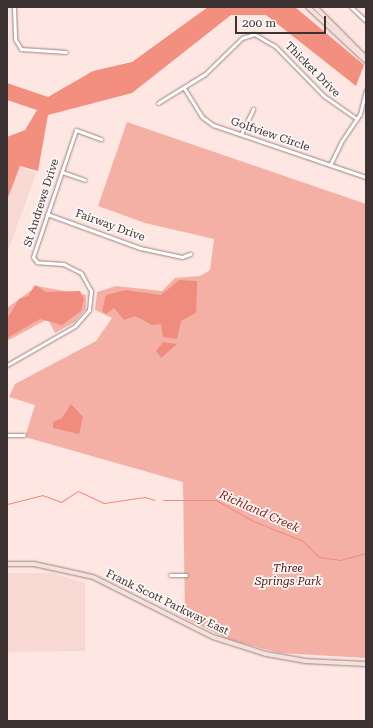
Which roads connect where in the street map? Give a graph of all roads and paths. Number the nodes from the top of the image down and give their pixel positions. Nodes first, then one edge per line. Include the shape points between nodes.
1 (14, 7) edge
2 (308, 7) edge
3 (315, 7) edge
4 (351, 7) edge
5 (366, 21) edge
6 (66, 52) dead end
7 (366, 58) edge
8 (366, 61) edge
9 (184, 88) junction
10 (366, 90) edge
11 (158, 103) dead end
12 (253, 109) dead end
13 (357, 119) junction
14 (241, 134) junction
15 (101, 139) dead end
16 (330, 165) junction
17 (62, 172) junction
18 (366, 177) edge
19 (85, 180) dead end
20 (47, 214) junction
21 (190, 254) dead end
22 (7, 365) edge
23 (7, 435) edge
24 (24, 435) dead end
25 (7, 564) edge
26 (170, 575) dead end
27 (186, 575) dead end
28 (366, 664) edge

1 - 6 street via 15,39 21,49
2 - 8 main road
3 - 7 main road
4 - 5 street
9 - 11 street, Thicket Drive
9 - 13 street, Thicket Drive via 214,68 242,38 254,34 279,50 324,96
9 - 14 street, Golfview Circle via 205,120
10 - 13 street
12 - 14 street
13 - 16 street via 340,142
14 - 16 street, Golfview Circle
15 - 17 street, St Andrews Drive via 76,130
16 - 18 street, Golfview Circle
17 - 19 street
17 - 20 street, St Andrews Drive
20 - 21 street, Fairway Drive via 140,248 182,256
20 - 22 street, St Andrews Drive via 34,260 63,264 81,273 88,281 92,300 83,319 75,326
23 - 24 street
25 - 28 main road, Frank Scott Parkway East via 34,564 93,577 213,637 266,654 304,661
26 - 27 street

